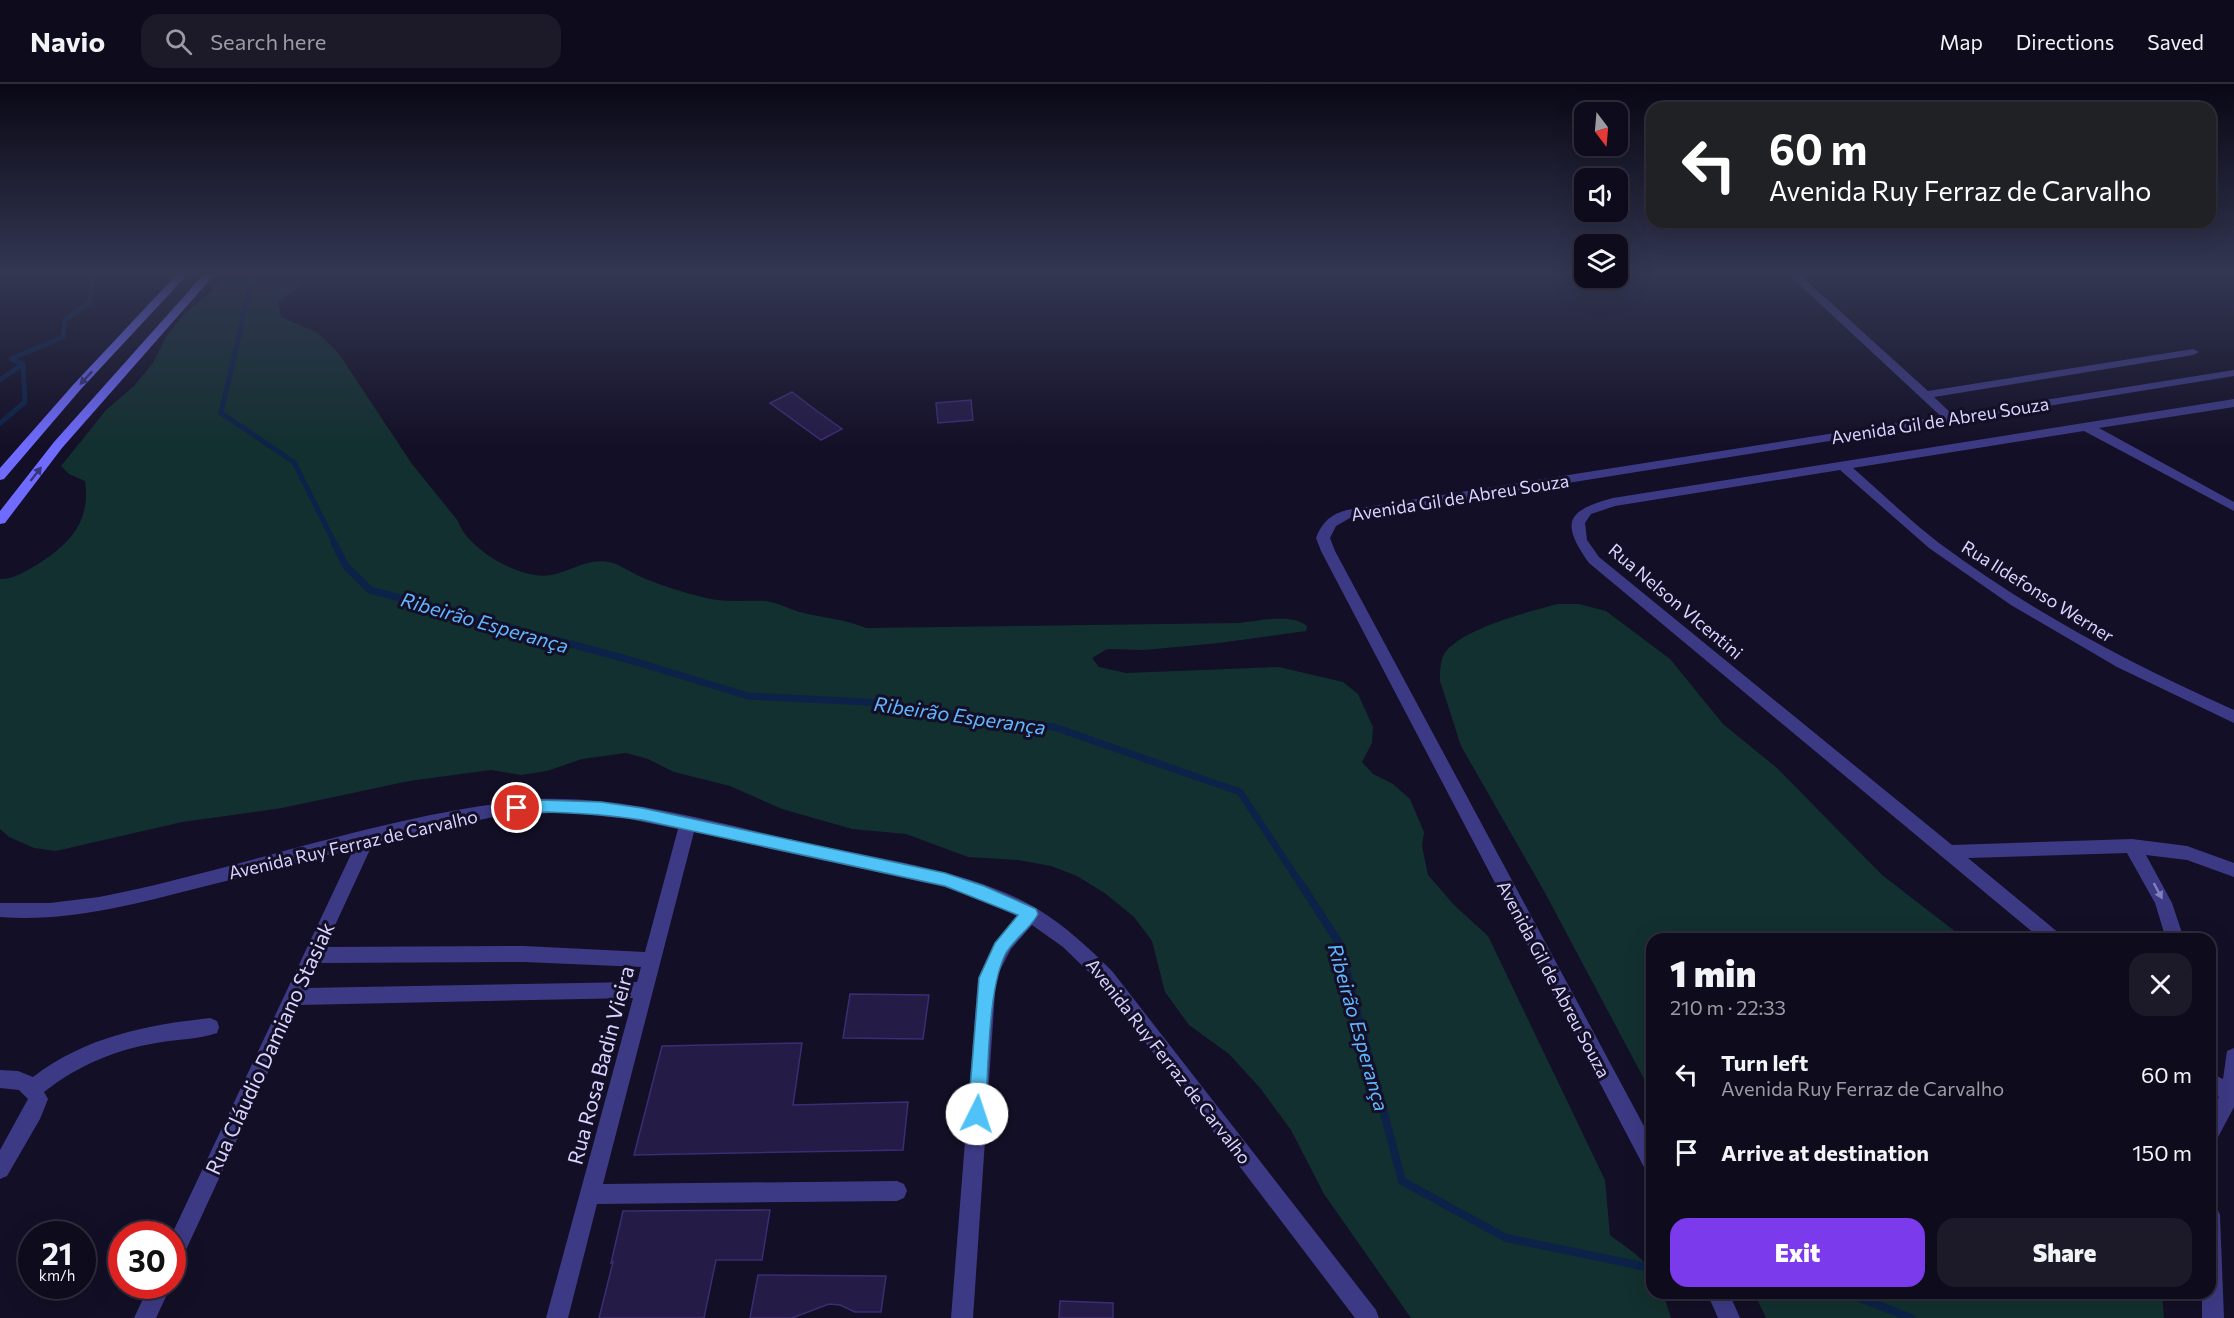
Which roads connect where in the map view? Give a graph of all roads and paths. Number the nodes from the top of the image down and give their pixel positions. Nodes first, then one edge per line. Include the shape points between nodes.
1 (129, 332) edge
2 (159, 332) edge
3 (1856, 332) edge
4 (2193, 352) dead end
5 (2234, 373) edge
6 (1925, 395) junction
7 (2234, 403) edge
8 (1950, 418) junction
9 (2087, 427) junction
10 (1843, 466) junction
11 (0, 476) edge
12 (2234, 507) edge
13 (0, 520) edge
14 (2234, 717) edge
15 (687, 823) junction
16 (367, 838) junction
17 (2132, 846) junction
18 (1949, 852) junction
19 (2234, 870) edge
20 (0, 910) edge
21 (1030, 914) junction
22 (2047, 933) edge
23 (2174, 933) edge
24 (312, 956) junction
25 (650, 960) junction
26 (643, 990) junction
27 (292, 997) junction
28 (210, 1027) dead end
29 (2234, 1057) edge
30 (0, 1080) edge
31 (2216, 1085) edge
32 (34, 1088) junction
33 (2231, 1093) junction
34 (2216, 1121) edge
35 (1646, 1151) edge
36 (0, 1169) edge
37 (897, 1191) dead end
38 (590, 1194) junction
39 (186, 1228) edge
40 (154, 1299) edge
41 (1720, 1299) edge
42 (2212, 1299) edge
43 (145, 1318) edge
44 (557, 1318) edge
45 (962, 1318) edge
46 (1368, 1318) edge
47 (1728, 1318) edge
48 (2213, 1318) edge

1 -> 11 main road
13 -> 2 main road via 58,446
3 - 6 street
4 - 6 street
5 - 8 street, Avenida Gil de Abreu Souza
6 - 8 street
7 - 9 street, Rua Nelson VIcentini
8 - 35 street, Avenida Gil de Abreu Souza via 1347,514 1335,519 1325,532 1324,544
9 - 10 street, Rua Nelson VIcentini
9 - 12 street
10 - 14 street, Rua Ildefonso Werner via 1946,555 2076,640 2159,684
10 - 18 street, Rua Nelson VIcentini via 1613,502 1586,512 1578,523 1580,540 1594,560
15 - 16 street, Avenida Ruy Ferraz de Carvalho via 601,808 539,806 438,821
15 - 21 street, Avenida Ruy Ferraz de Carvalho via 945,880
15 - 25 street, Rua Rosa Badin Vieira
16 - 20 street, Avenida Ruy Ferraz de Carvalho via 72,909 35,913
16 - 24 street, Rua Cláudio Damiano Stasiak
17 - 18 street
17 - 19 street via 2187,853
17 -> 23 street via 2161,896
18 - 22 street, Rua Nelson VIcentini
21 - 45 street via 1000,948 987,978
21 - 46 street, Avenida Ruy Ferraz de Carvalho via 1064,935 1106,977
24 - 25 street via 543,954
24 - 27 street, Rua Cláudio Damiano Stasiak
25 - 26 street, Rua Rosa Badin Vieira
26 - 27 street
26 - 38 street, Rua Rosa Badin Vieira
27 - 39 street, Rua Cláudio Damiano Stasiak
28 - 32 street via 144,1035 102,1047 55,1070
29 - 33 street
30 - 32 street via 23,1080
31 - 33 street
32 - 36 street via 38,1099 33,1112
33 - 34 street
37 - 38 street
38 - 44 street, Rua Rosa Badin Vieira
40 - 43 street
41 - 47 street
42 - 48 street

